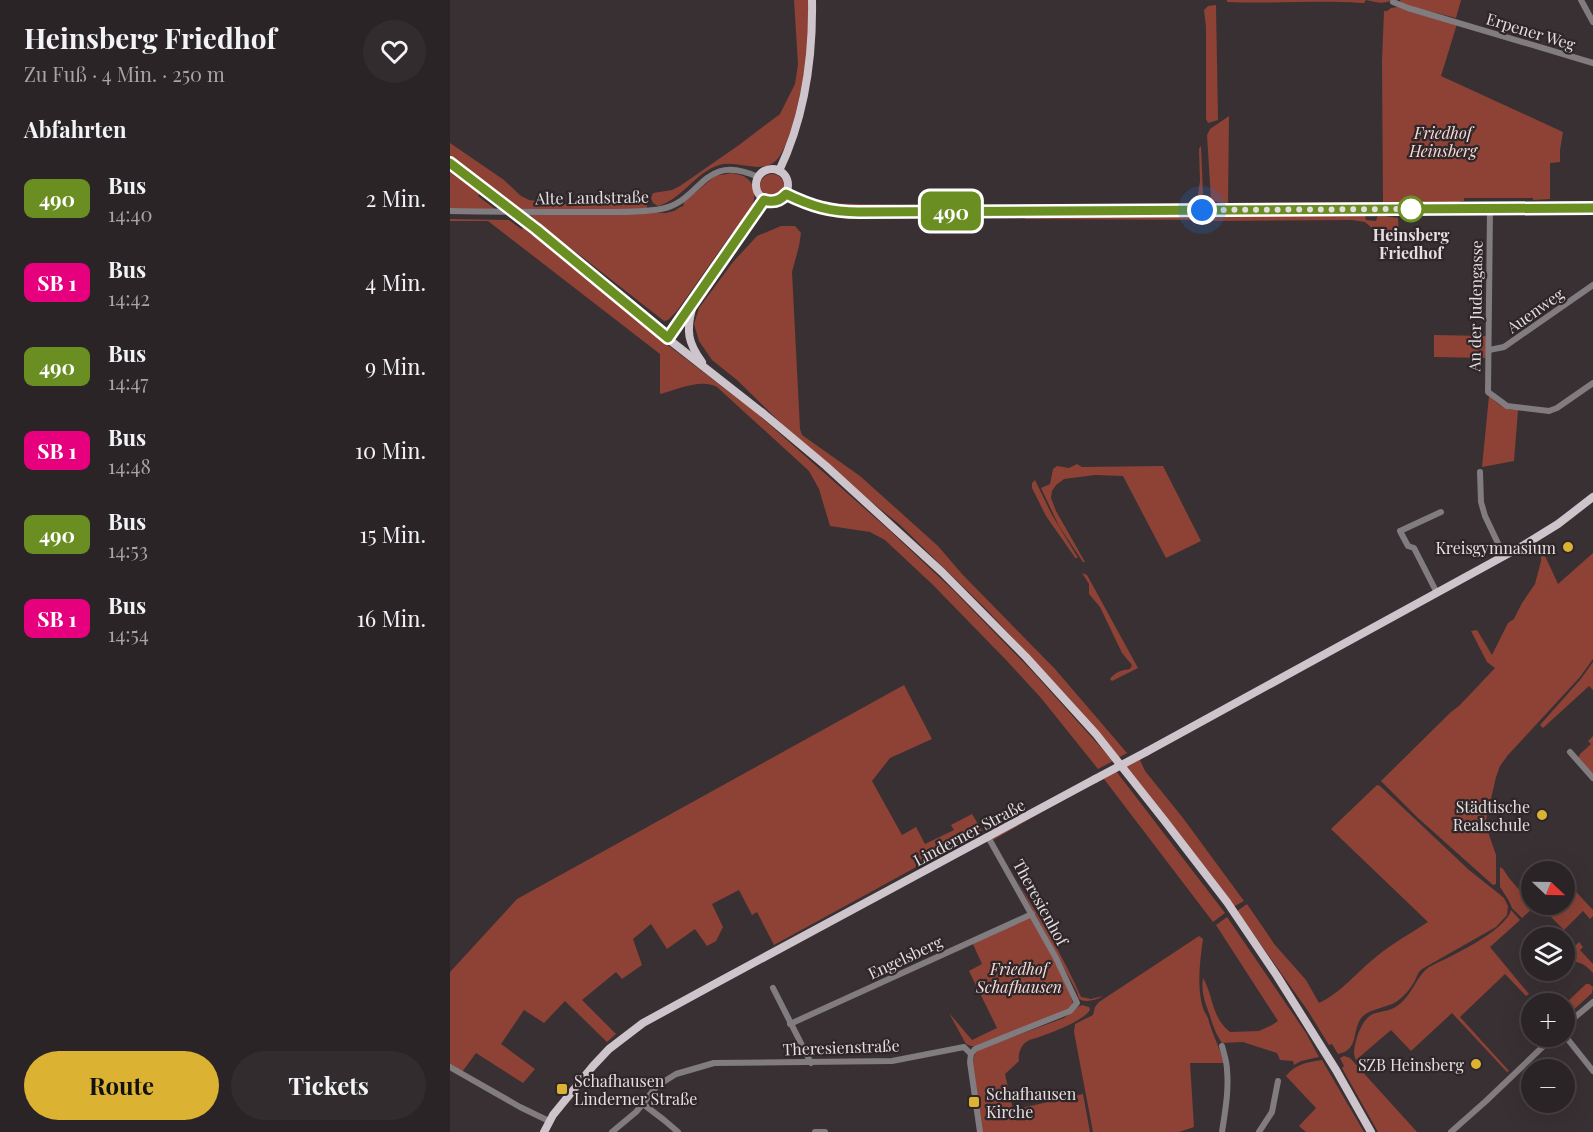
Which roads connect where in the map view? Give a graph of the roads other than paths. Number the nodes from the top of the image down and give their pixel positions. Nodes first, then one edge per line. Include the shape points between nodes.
1 (812, 0) edge
2 (1581, 0) edge
3 (1393, 2) dead end
4 (1593, 22) edge
5 (1593, 63) edge
6 (450, 163) edge
7 (779, 171) junction
8 (758, 177) junction
9 (786, 194) junction
10 (764, 200) junction
11 (1593, 208) edge
12 (1490, 209) junction
13 (450, 211) edge
14 (1593, 285) edge
15 (694, 302) junction
16 (668, 338) junction
17 (1489, 350) junction
18 (706, 368) junction
19 (1593, 383) edge
20 (1480, 472) dead end
21 (1593, 497) edge
22 (1441, 512) dead end
23 (1504, 556) junction
24 (1437, 593) junction
25 (1569, 752) dead end
26 (1593, 778) edge
27 (988, 837) junction
28 (1032, 914) junction
29 (773, 988) dead end
30 (1593, 1002) edge
31 (1575, 1015) edge
32 (790, 1024) junction
33 (1222, 1046) dead end
34 (1543, 1047) edge
35 (1574, 1047) edge
36 (971, 1054) junction
37 (811, 1062) junction
38 (450, 1067) edge
39 (1593, 1071) edge
40 (1278, 1081) dead end
41 (642, 1104) junction
42 (549, 1121) junction
43 (544, 1132) edge
44 (614, 1132) edge
45 (678, 1132) edge
46 (815, 1132) edge
47 (825, 1132) edge
48 (980, 1132) edge
49 (1222, 1132) edge
50 (1259, 1132) edge
51 (1371, 1132) edge
52 (1451, 1132) edge

1 - 7 main road via 806,93 791,146
2 - 4 street
3 - 5 street, Erpener Weg
6 - 16 main road, bridge
7 - 8 main road via 766,170
7 - 9 main road via 787,180
8 - 10 main road via 756,189
8 - 13 street, Alte Landstraße via 734,170 721,171 706,177 672,206 661,209
9 - 10 main road via 778,201
9 - 12 street via 814,207 859,212
10 - 15 main road
11 - 12 street
12 - 17 street, An der Judengasse
14 - 17 street, Auenweg via 1504,347
15 - 16 main road
15 - 18 main road via 688,332
16 - 18 main road
17 - 19 street, An der Judengasse via 1488,392 1506,406 1552,410
18 - 51 main road via 888,520 1026,657 1080,717 1227,902 1321,1046
20 - 23 street via 1480,502
21 - 23 main road, Linderner Straße via 1558,524
22 - 24 street via 1400,531 1408,546 1414,548
23 - 24 main road, Linderner Straße
24 - 27 main road, Linderner Straße, bridge
25 - 26 street
27 - 28 street, Theresienhof
27 - 42 main road, Linderner Straße via 643,1023 609,1049
28 - 32 street, Engelsberg
28 - 36 street, Theresienhof via 1077,1003 1070,1011
29 - 32 street
30 - 31 street
32 - 37 street
33 - 49 street via 1227,1068
34 - 52 street
35 - 39 street
36 - 37 street, Theresienstraße via 964,1047 892,1061
36 - 48 street
37 - 41 street, Theresienstraße via 714,1063 676,1074 657,1086
38 - 42 street
40 - 50 street via 1272,1112
41 - 44 street, Theresienstraße
41 - 45 street
42 - 43 main road, Linderner Straße
46 - 47 street

